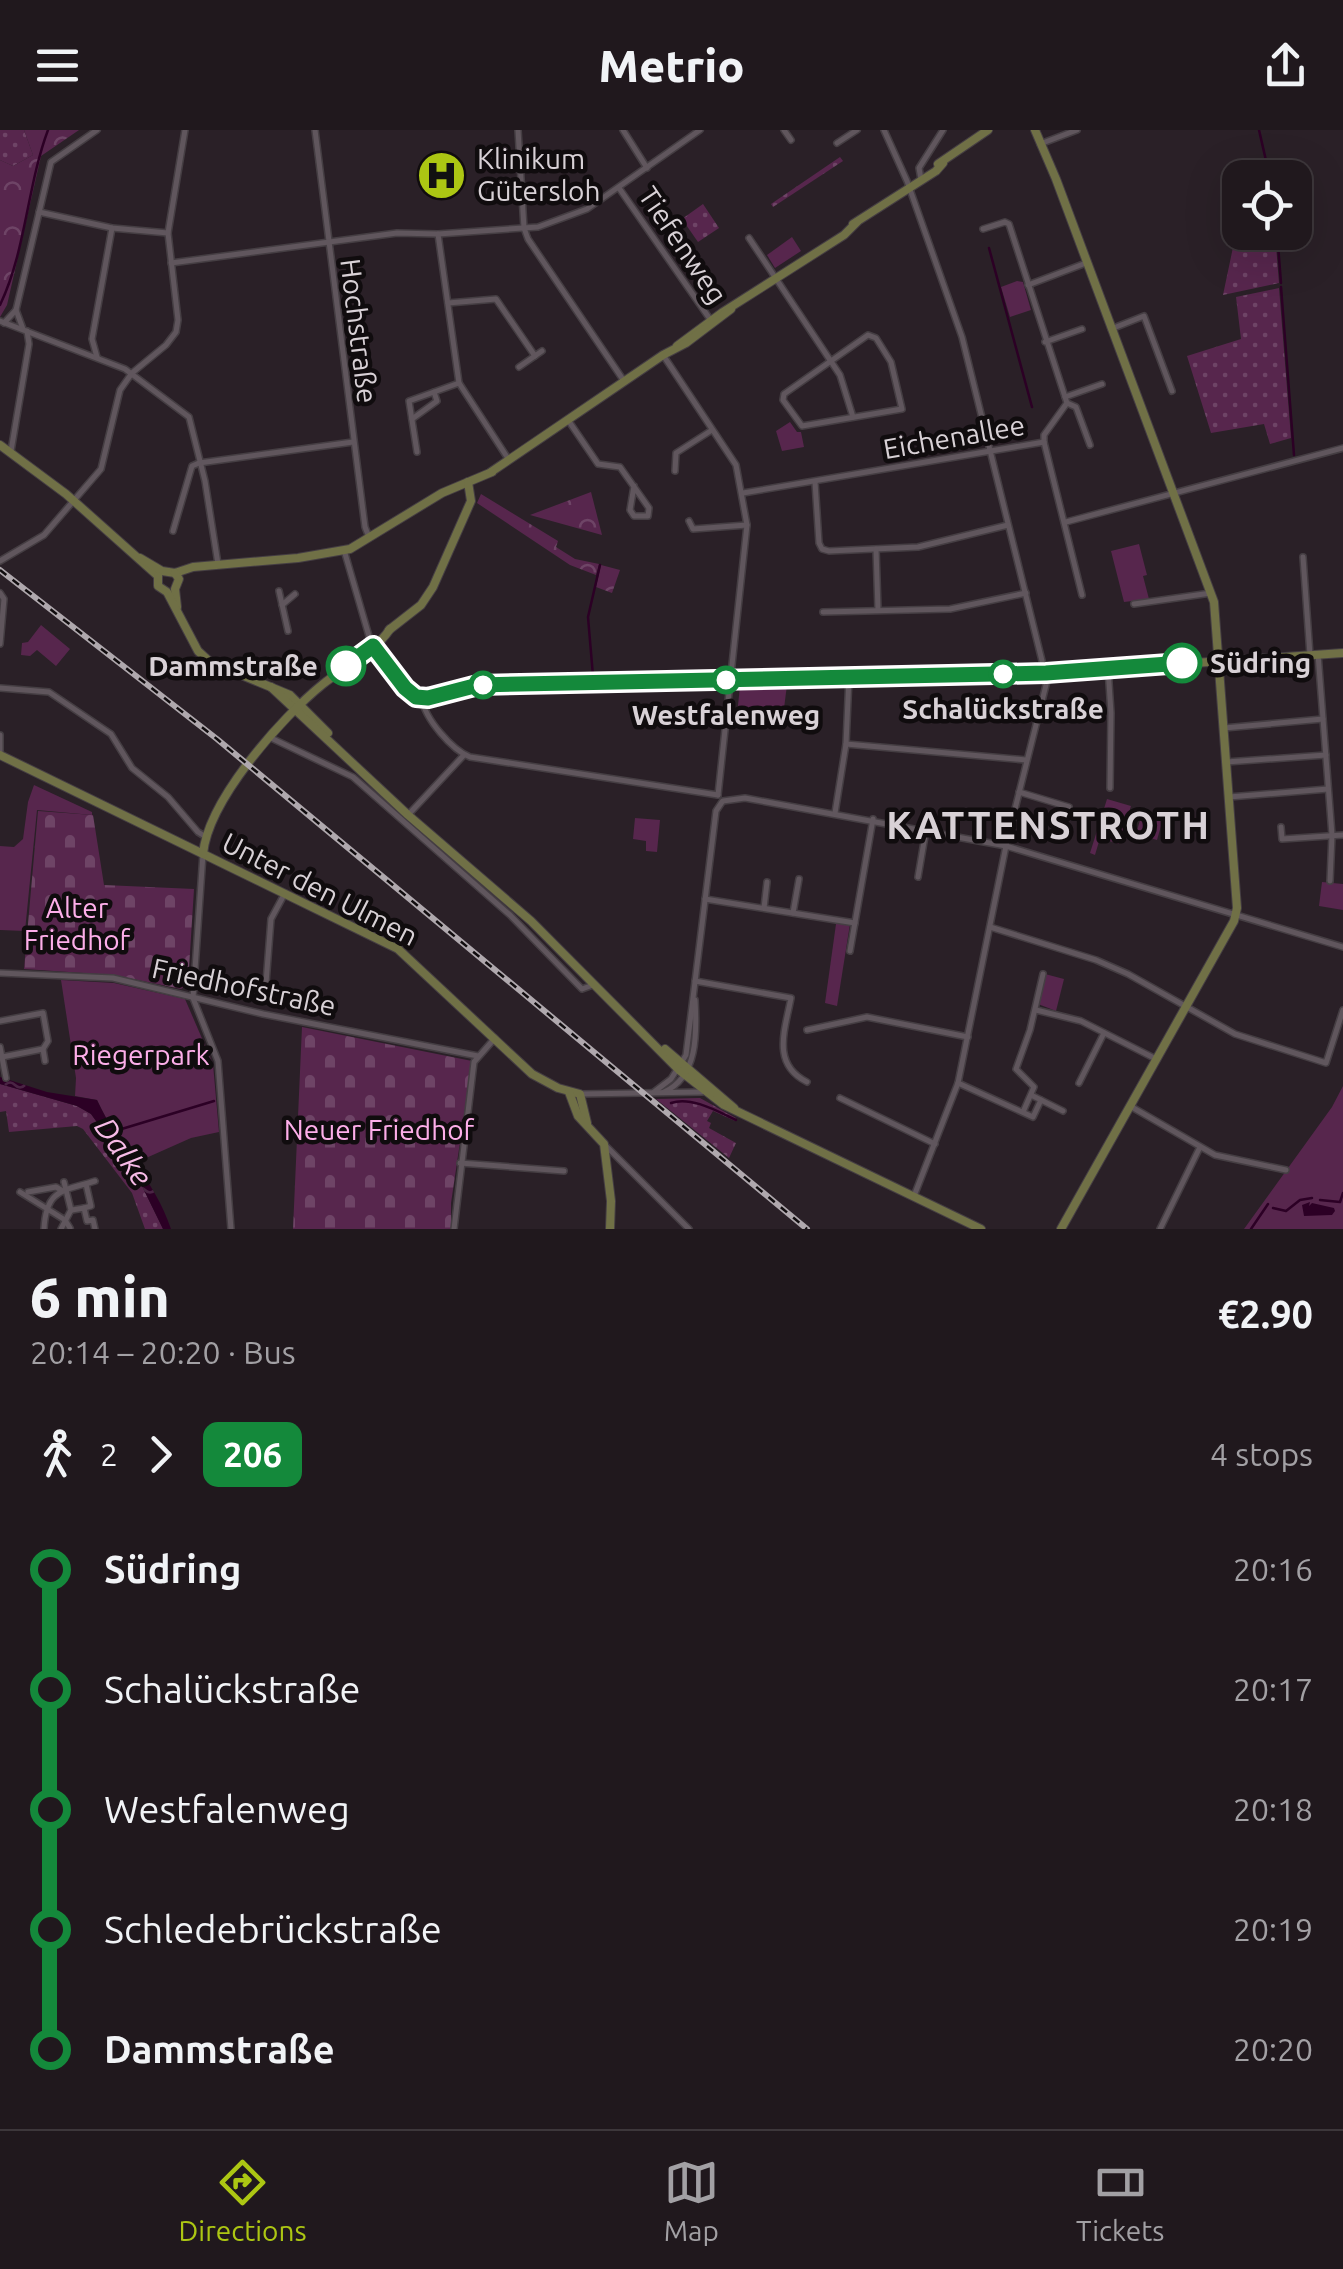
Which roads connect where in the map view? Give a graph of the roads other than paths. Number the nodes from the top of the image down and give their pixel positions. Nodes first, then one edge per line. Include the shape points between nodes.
1 (97, 130) edge
2 (185, 130) edge
3 (315, 130) edge
4 (518, 130) edge
5 (623, 130) edge
6 (700, 130) edge
7 (784, 130) edge
8 (857, 130) edge
9 (884, 130) edge
10 (942, 130) edge
11 (991, 130) edge
12 (1031, 130) edge
13 (1076, 130) edge
14 (791, 140) dead end
15 (837, 143) dead end
16 (1040, 144) junction
17 (648, 168) junction
18 (924, 176) junction
19 (909, 187) junction
20 (620, 188) junction
21 (40, 212) junction
22 (112, 228) junction
23 (524, 228) junction
24 (983, 230) dead end
25 (168, 233) junction
26 (438, 234) junction
27 (749, 238) dead end
28 (327, 242) junction
29 (171, 263) junction
30 (1086, 263) junction
31 (776, 279) junction
32 (1027, 286) junction
33 (448, 303) junction
34 (16, 310) junction
35 (2, 322) edge
36 (712, 322) junction
37 (1082, 329) dead end
38 (1111, 329) junction
39 (25, 330) junction
40 (40, 336) junction
41 (92, 339) junction
42 (1045, 342) junction
43 (29, 344) junction
44 (78, 350) junction
45 (542, 351) dead end
46 (663, 355) junction
47 (535, 356) junction
48 (97, 357) junction
49 (830, 362) junction
50 (518, 367) dead end
51 (132, 373) junction
52 (624, 381) junction
53 (459, 383) junction
54 (1102, 384) dead end
55 (1172, 391) dead end
56 (434, 392) junction
57 (1066, 400) junction
58 (852, 417) junction
59 (412, 418) junction
60 (568, 420) junction
61 (712, 430) junction
62 (353, 442) junction
63 (1044, 442) junction
64 (0, 444) edge
65 (1090, 445) dead end
66 (1343, 448) edge
67 (10, 450) junction
68 (990, 451) junction
69 (417, 452) dead end
70 (509, 460) junction
71 (199, 463) junction
72 (674, 472) dead end
73 (815, 482) junction
74 (469, 484) junction
75 (634, 486) junction
76 (743, 493) junction
77 (1174, 494) junction
78 (74, 502) junction
79 (688, 521) dead end
80 (1066, 522) junction
81 (747, 524) junction
82 (1009, 524) junction
83 (173, 531) dead end
84 (368, 537) junction
85 (344, 549) junction
86 (876, 550) junction
87 (1303, 557) dead end
88 (0, 562) edge
89 (216, 564) junction
90 (160, 574) junction
91 (174, 583) junction
92 (0, 593) edge
93 (293, 593) dead end
94 (1026, 593) junction
95 (1211, 593) junction
96 (1082, 595) dead end
97 (1134, 604) dead end
98 (878, 610) junction
99 (822, 612) dead end
100 (276, 628) dead end
101 (0, 644) edge
102 (372, 644) junction
103 (1343, 652) edge
104 (1314, 654) junction
105 (1219, 661) junction
106 (1108, 668) junction
107 (1046, 673) junction
108 (849, 677) junction
109 (732, 680) junction
110 (0, 688) edge
111 (422, 698) junction
112 (298, 707) junction
113 (1323, 719) junction
114 (1224, 728) junction
115 (0, 734) edge
116 (271, 738) junction
117 (846, 744) junction
118 (0, 753) edge
119 (464, 755) junction
120 (1326, 755) junction
121 (1026, 760) junction
122 (1226, 762) junction
123 (356, 774) junction
124 (1110, 788) dead end
125 (1328, 789) junction
126 (1018, 792) junction
127 (1229, 797) junction
128 (720, 798) junction
129 (1068, 807) dead end
130 (836, 813) junction
131 (408, 815) junction
132 (873, 819) junction
133 (1281, 827) dead end
134 (926, 830) junction
135 (1332, 835) junction
136 (1343, 835) edge
137 (206, 837) junction
138 (1006, 846) junction
139 (203, 854) junction
140 (918, 876) dead end
141 (798, 879) dead end
142 (1330, 881) dead end
143 (768, 882) dead end
144 (284, 893) junction
145 (705, 899) junction
146 (764, 908) junction
147 (793, 912) junction
148 (1236, 915) junction
149 (855, 922) junction
150 (990, 927) junction
151 (1343, 946) edge
152 (850, 951) dead end
153 (0, 973) edge
154 (1043, 974) dead end
155 (266, 984) dead end
156 (694, 984) junction
157 (594, 985) junction
158 (193, 998) junction
159 (1186, 1006) junction
160 (1036, 1010) junction
161 (1343, 1010) edge
162 (0, 1021) edge
163 (808, 1030) dead end
164 (642, 1031) junction
165 (1104, 1032) junction
166 (968, 1037) junction
167 (495, 1038) junction
168 (688, 1040) junction
169 (0, 1048) edge
170 (43, 1049) junction
171 (667, 1050) junction
172 (2, 1056) edge
173 (478, 1056) junction
174 (1156, 1059) junction
175 (45, 1060) dead end
176 (683, 1070) junction
177 (6, 1078) dead end
178 (807, 1082) dead end
179 (958, 1083) junction
180 (1078, 1083) dead end
181 (569, 1092) junction
182 (654, 1092) junction
183 (663, 1092) junction
184 (705, 1092) junction
185 (580, 1094) junction
186 (1032, 1095) junction
187 (840, 1098) dead end
188 (1041, 1100) junction
189 (1130, 1106) junction
190 (1063, 1111) dead end
191 (739, 1112) junction
192 (1023, 1112) junction
193 (587, 1123) junction
194 (604, 1144) junction
195 (935, 1144) junction
196 (1200, 1147) junction
197 (460, 1163) junction
198 (626, 1165) junction
199 (1286, 1170) dead end
200 (564, 1172) dead end
201 (608, 1178) junction
202 (95, 1181) dead end
203 (86, 1184) junction
204 (64, 1187) junction
205 (914, 1196) junction
206 (47, 1207) junction
207 (84, 1208) junction
208 (70, 1210) junction
209 (65, 1220) junction
210 (43, 1226) edge
211 (67, 1228) edge
212 (95, 1229) edge
213 (231, 1229) edge
214 (454, 1229) edge
215 (610, 1229) edge
216 (689, 1229) edge
217 (982, 1229) edge
218 (1062, 1229) edge
219 (1160, 1229) edge

1 - 21 street via 51,162
2 - 25 street
3 - 28 street, Hochstraße
4 - 23 street
5 - 17 street
6 - 17 street
7 - 14 street
8 - 15 street
9 - 19 street
10 - 18 street via 920,168
11 - 18 street
12 - 16 street
13 - 16 street
16 - 30 street
17 - 20 street
18 - 19 street
19 - 31 street
19 - 68 street via 962,337
20 - 23 street via 587,209
20 - 36 street, Tiefenweg
21 - 22 street
21 - 34 street
22 - 25 street
22 - 41 street
23 - 26 street
23 - 52 street
24 - 32 street via 1010,224
25 - 29 street
26 - 28 street
26 - 33 street
27 - 31 street
28 - 29 street
28 - 62 street, Hochstraße
29 - 51 street via 176,332
30 - 32 street
30 - 38 street
31 - 36 street
31 - 49 street
32 - 42 street
33 - 47 street via 496,298
33 - 53 street
34 - 35 street
34 - 39 street
35 - 39 street
36 - 46 street
37 - 42 street
38 - 55 street via 1144,316
38 - 77 street
39 - 40 street
39 - 43 street
40 - 43 street
40 - 44 street
41 - 44 street
41 - 48 street
42 - 57 street
43 - 67 street
44 - 48 street
45 - 47 street
46 - 52 street
46 - 61 street
47 - 50 street
48 - 51 street
49 - 58 street
49 - 58 street via 783,400 802,426
49 - 58 street via 868,336 891,362 902,409
51 - 71 street via 189,417
51 - 78 street via 120,390 101,469
52 - 60 street
53 - 56 street
53 - 70 street
54 - 57 street
56 - 59 street via 437,401
56 - 59 street via 410,401
57 - 63 street
57 - 65 street via 1076,407
59 - 69 street
60 - 70 street
60 - 75 street via 598,464 620,467
61 - 72 street via 676,454
61 - 76 street via 736,465
62 - 71 street
62 - 84 street, Hochstraße
63 - 68 street, Eichenallee
63 - 80 street, Eichenallee
64 - 67 street
66 - 77 street
67 - 78 street
68 - 73 street, Eichenallee
68 - 82 street
70 - 74 street
71 - 83 street via 192,466
71 - 89 street
73 - 76 street, Eichenallee
73 - 86 street via 822,549
74 - 84 street
74 - 102 street via 471,501 433,588
75 - 75 street via 649,508 643,518 630,510
76 - 81 street
77 - 80 street
77 - 95 street
78 - 88 street via 44,534
78 - 90 street
79 - 81 street via 704,530
80 - 96 street, Eichenallee
81 - 109 street
82 - 86 street
82 - 94 street
84 - 85 street
85 - 89 street
85 - 102 street
86 - 98 street
87 - 104 street
89 - 91 street
90 - 91 street
90 - 91 street via 158,586
91 - 112 street via 190,641 210,662 271,687
92 - 101 street
93 - 100 street via 279,598 287,627
94 - 98 street via 950,609
94 - 107 street
95 - 97 street
95 - 105 street
98 - 99 street
102 - 111 street via 408,692
102 - 112 street
103 - 104 street
104 - 105 street
104 - 113 street
105 - 106 street
105 - 114 street
106 - 107 street
106 - 124 street
107 - 108 street
107 - 121 street
108 - 109 street
108 - 117 street
109 - 111 street via 478,685
109 - 128 street
110 - 137 street via 49,692 111,734 132,768
111 - 119 street via 427,714
112 - 116 street
112 - 123 street
113 - 114 street
113 - 120 street
114 - 122 street
115 - 118 street
116 - 123 street
116 - 137 street via 226,793
117 - 121 street
117 - 130 street
118 - 139 street, Unter den Ulmen
119 - 128 street
119 - 131 street
120 - 122 street
120 - 125 street
121 - 126 street
122 - 127 street
123 - 131 street
123 - 157 street via 582,988
125 - 127 street
125 - 135 street
126 - 129 street
126 - 138 street
127 - 148 street
128 - 130 street
128 - 145 street
130 - 132 street
131 - 157 street
132 - 134 street
132 - 149 street
133 - 135 street via 1282,839
134 - 138 street
134 - 140 street
135 - 136 street
135 - 142 street
137 - 139 street
138 - 148 street
138 - 150 street
139 - 144 street, Unter den Ulmen
139 - 158 street
141 - 147 street
143 - 146 street
144 - 155 street via 272,919
144 - 167 street, Unter den Ulmen via 398,949
145 - 146 street
145 - 156 street
146 - 147 street
147 - 149 street
148 - 151 street
148 - 159 street
149 - 152 street
150 - 159 street via 1112,967
150 - 166 street
153 - 158 street, Friedhofstraße via 114,978
154 - 160 street
156 - 168 street
156 - 176 street via 692,1058
156 - 178 street via 791,998 783,1057
157 - 164 street
158 - 173 street, Friedhofstraße
158 - 213 street via 218,1061
159 - 161 street via 1236,1034 1326,1063
159 - 174 street
160 - 165 street
160 - 186 street via 1016,1069 1033,1084
162 - 170 street via 43,1013
163 - 166 street via 867,1017
164 - 171 street
164 - 176 street
165 - 174 street
165 - 180 street
166 - 179 street
167 - 173 street
167 - 181 street, Unter den Ulmen via 532,1074
168 - 171 street via 678,1051
168 - 176 street
169 - 172 street
170 - 172 street
170 - 175 street
171 - 176 street
172 - 177 street
173 - 197 street
174 - 189 street
176 - 182 street
176 - 183 street
176 - 184 street
176 - 191 street
179 - 192 street
179 - 195 street
181 - 185 street, Unter den Ulmen
181 - 193 street
182 - 183 street, Unter den Ulmen
182 - 185 street, Unter den Ulmen
183 - 184 street, Unter den Ulmen
184 - 191 street
185 - 193 street
186 - 188 street
186 - 192 street
187 - 195 street
188 - 190 street
188 - 192 street via 1032,1117
189 - 196 street
189 - 218 street
191 - 205 street
193 - 194 street
194 - 198 street
194 - 201 street
195 - 205 street
196 - 199 street
196 - 219 street
197 - 200 street
197 - 214 street
198 - 201 street
198 - 216 street
201 - 215 street
202 - 203 street
203 - 204 street
203 - 207 street via 91,1206
204 - 206 street
204 - 206 street via 23,1192
204 - 208 street
205 - 217 street
206 - 209 street
206 - 210 street
207 - 208 street
207 - 212 street
208 - 209 street
209 - 211 street

